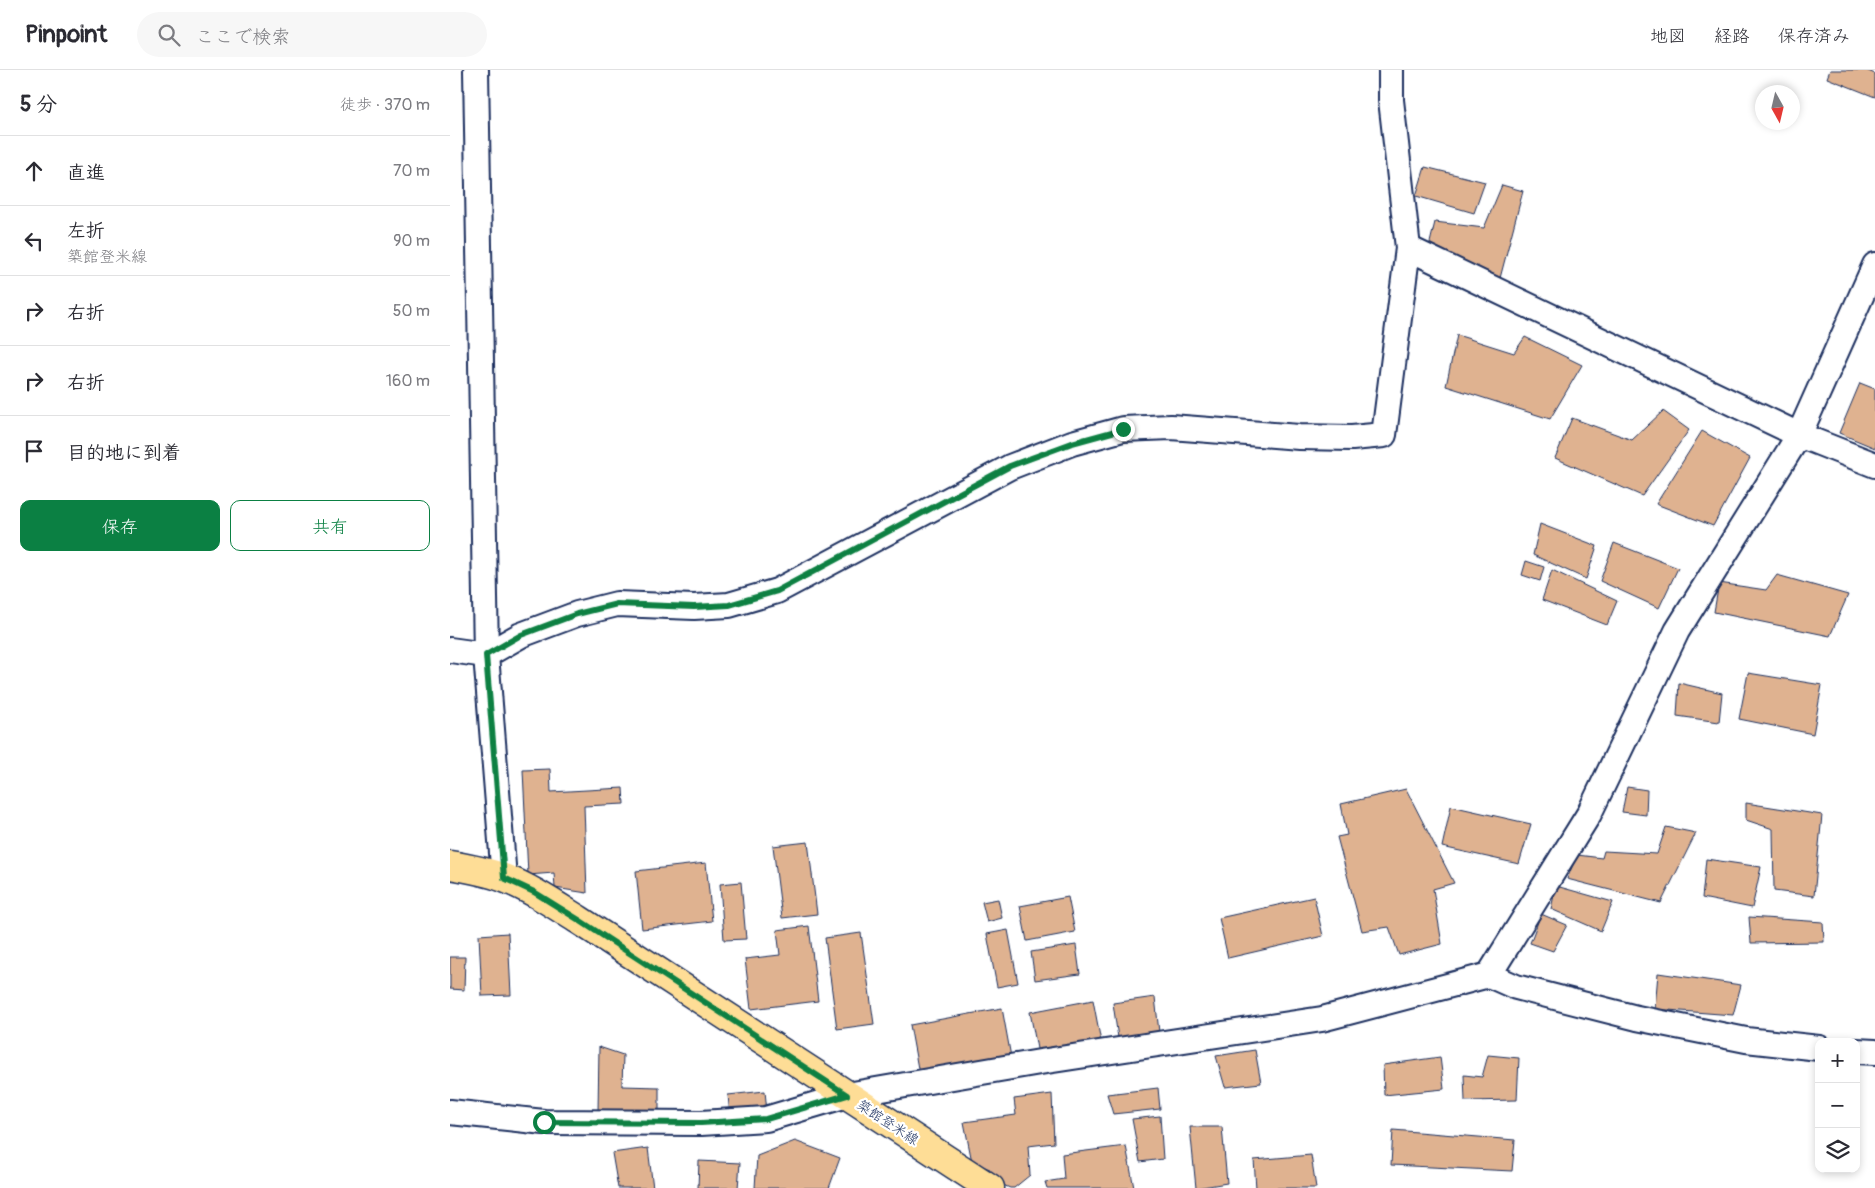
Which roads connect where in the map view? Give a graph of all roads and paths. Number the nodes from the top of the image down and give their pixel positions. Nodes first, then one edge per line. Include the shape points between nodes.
1 (476, 70) edge
2 (1391, 70) edge
3 (1408, 248) junction
4 (1875, 265) edge
5 (1799, 435) junction
6 (1875, 465) edge
7 (450, 650) edge
8 (486, 655) junction
9 (450, 865) edge
10 (504, 878) junction
11 (1488, 975) junction
12 (1815, 1048) edge
13 (1860, 1051) edge
14 (1875, 1052) edge
15 (847, 1095) junction
16 (450, 1112) edge
17 (990, 1188) edge

1 - 8 street
2 - 3 street via 1391,100
3 - 5 street
3 - 8 street via 1384,435 1299,437 1171,426 1123,429 1072,443 1010,466 777,591 729,605 617,604 531,631
4 - 5 street
5 - 6 street
5 - 11 street via 1677,631 1589,814
7 - 8 street
8 - 10 street
9 - 10 main road, 築館登米線
10 - 15 main road, 築館登米線 via 579,920
11 - 12 street via 1516,987 1637,1018 1746,1040
11 - 15 street via 1322,1019
13 - 14 street
15 - 16 street via 766,1119 701,1123 544,1122
15 - 17 main road, 築館登米線

